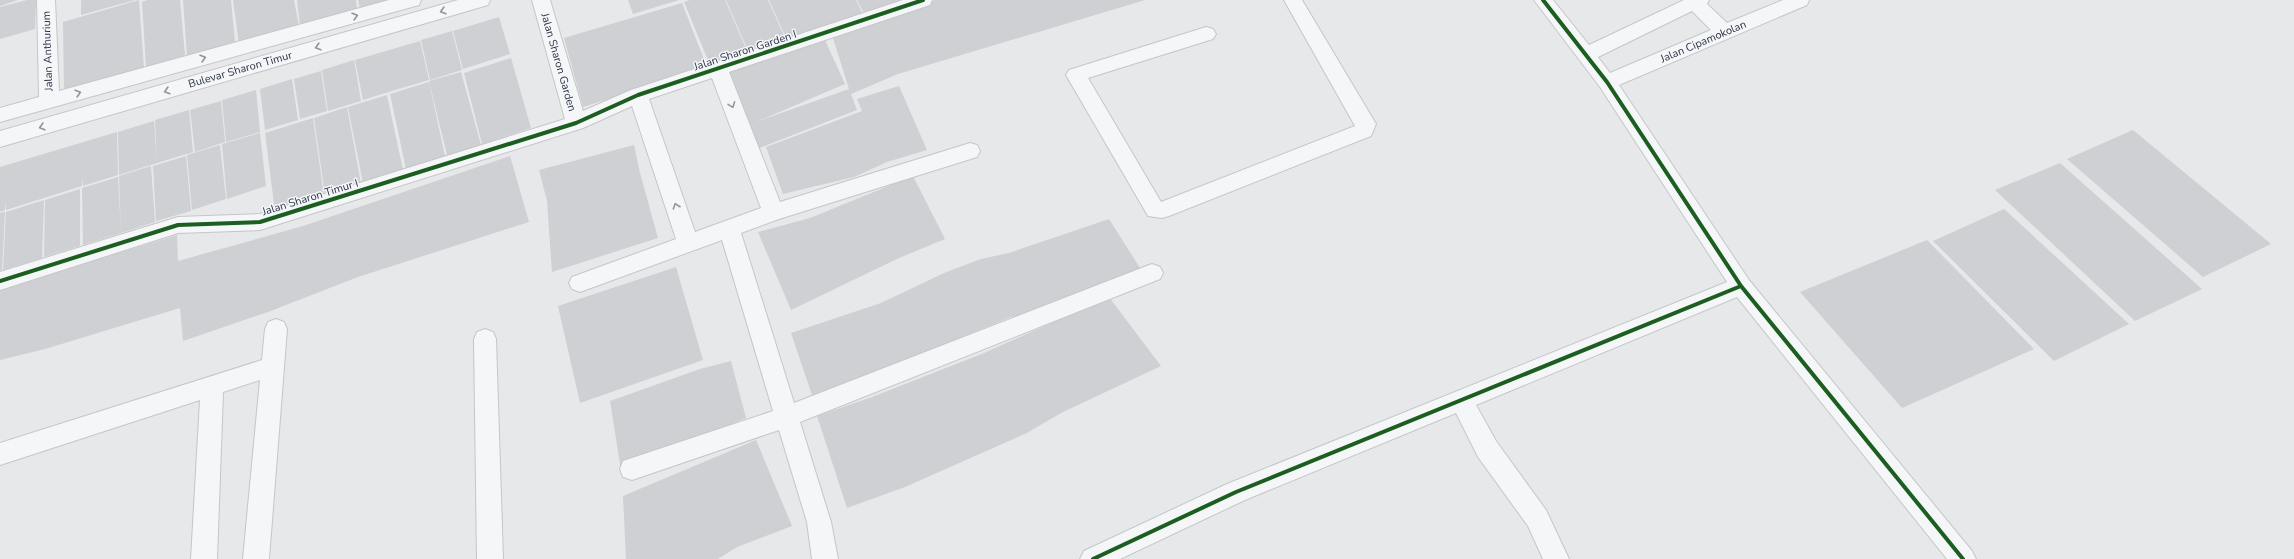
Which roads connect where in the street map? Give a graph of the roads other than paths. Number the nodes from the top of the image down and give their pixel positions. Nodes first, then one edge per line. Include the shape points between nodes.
1 (46, 0) edge
2 (412, 0) edge
3 (481, 0) edge
4 (541, 0) edge
5 (923, 0) edge
6 (1293, 0) edge
7 (1543, 0) edge
8 (1800, 0) edge
9 (1697, 1) edge
10 (1724, 32) junction
11 (1206, 34) dead end
12 (1586, 54) junction
13 (718, 69) junction
14 (1607, 82) junction
15 (638, 95) junction
16 (49, 102) junction
17 (0, 115) edge
18 (576, 123) junction
19 (0, 139) edge
20 (970, 151) dead end
21 (773, 212) junction
22 (729, 228) junction
23 (688, 243) junction
24 (1152, 273) dead end
25 (0, 281) edge
26 (580, 283) dead end
27 (1741, 286) junction
28 (276, 328) dead end
29 (485, 339) dead end
30 (273, 366) junction
31 (212, 387) junction
32 (1461, 400) junction
33 (787, 418) junction
34 (0, 454) edge
35 (632, 469) dead end
36 (204, 559) edge
37 (256, 559) edge
38 (490, 559) edge
39 (825, 559) edge
40 (1093, 559) edge
41 (1556, 559) edge
42 (1964, 559) edge

1 - 16 street, Jalan Anthurium
16 -> 2 street, Bulevar Sharon Timur
3 -> 19 street, Bulevar Sharon Timur
4 - 18 street, Jalan Sharon Garden
5 - 13 street, Jalan Sharon Garden I
6 - 11 street via 1366,124 1364,131 1162,210 1156,210 1076,75
7 - 12 street
8 - 10 street, Jalan Cipamokolan
9 - 10 street
9 - 12 street
10 - 14 street, Jalan Cipamokolan
12 - 14 street
13 - 15 street, Jalan Sharon Garden I
13 -> 21 street
14 - 27 street
15 - 18 street, Jalan Sharon Garden I
23 -> 15 street
16 - 17 street, Bulevar Sharon Timur
18 - 25 street, Jalan Sharon Timur I via 260,222 178,225
20 - 21 street
21 - 22 street
22 - 23 street
22 - 33 street
23 - 26 street
24 - 33 street
27 - 32 street
27 - 42 street
28 - 30 street
29 - 38 street
30 - 31 street
30 - 37 street
31 - 34 street
31 - 36 street
32 - 40 street via 1236,492
32 - 41 street via 1487,449 1538,518
33 - 35 street
33 - 39 street via 819,522

